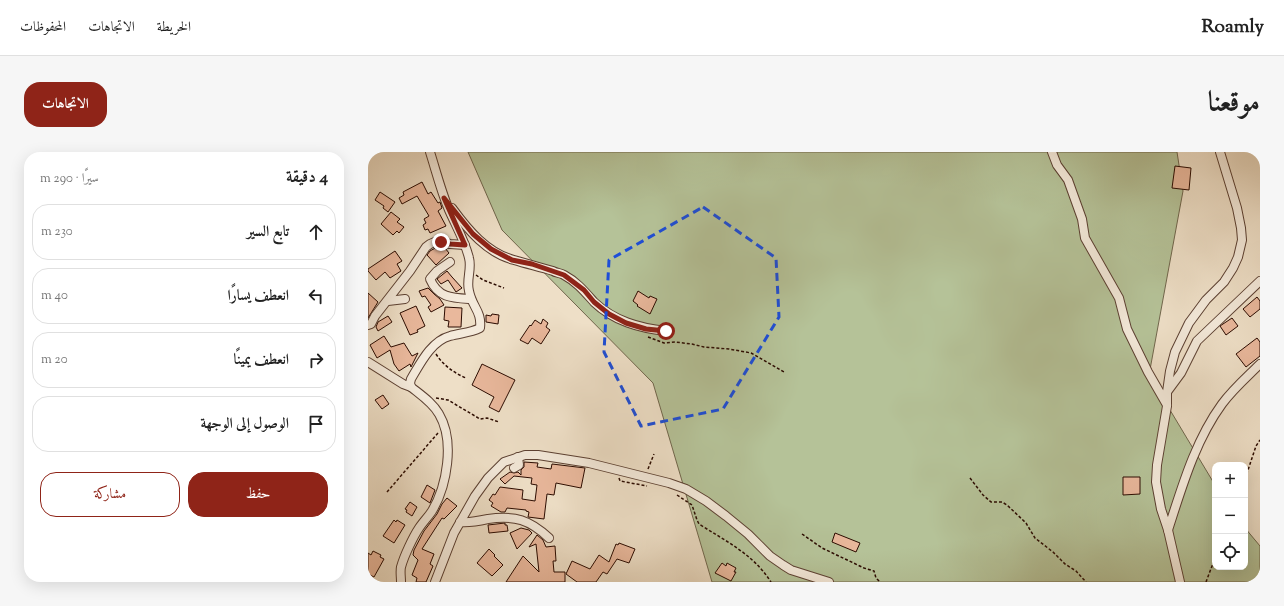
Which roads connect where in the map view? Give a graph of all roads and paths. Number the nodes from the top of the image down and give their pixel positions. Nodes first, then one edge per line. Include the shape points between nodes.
1 (430, 152) edge
2 (1052, 152) edge
3 (1220, 152) edge
4 (444, 198) junction
5 (465, 245) junction
6 (450, 262) dead end
7 (470, 267) junction
8 (1260, 281) edge
9 (504, 288) dead end
10 (405, 299) dead end
11 (470, 299) junction
12 (388, 302) junction
13 (368, 325) edge
14 (666, 331) dead end
15 (645, 336) dead end
16 (436, 344) junction
17 (368, 362) edge
18 (1260, 364) edge
19 (784, 372) dead end
20 (466, 378) dead end
21 (411, 387) junction
22 (1167, 392) junction
23 (420, 395) junction
24 (1167, 406) junction
25 (499, 422) dead end
26 (445, 426) junction
27 (1260, 440) edge
28 (654, 454) dead end
29 (518, 457) junction
30 (514, 468) dead end
31 (615, 469) junction
32 (1248, 470) edge
33 (644, 476) junction
34 (970, 478) dead end
35 (652, 487) dead end
36 (387, 492) dead end
37 (672, 492) dead end
38 (460, 522) junction
39 (1168, 530) junction
40 (802, 534) dead end
41 (549, 538) dead end
42 (1212, 566) edge
43 (401, 582) edge
44 (435, 582) edge
45 (771, 582) edge
46 (829, 582) edge
47 (880, 582) edge
48 (1086, 582) edge
49 (1180, 582) edge
50 (1206, 582) edge

1 - 4 street
2 - 24 street via 1068,180 1082,219 1085,238 1119,298 1127,329
3 - 22 street via 1237,208 1242,240 1233,268 1189,323 1180,340 1172,360
4 - 5 street
4 - 14 street via 473,234 491,249 512,260 564,275 609,314 626,323
5 - 7 street
5 - 12 street via 437,241 430,244
6 - 11 street via 432,275 432,284 448,297
7 - 9 path via 478,277
7 - 11 street
8 - 22 street via 1197,341 1181,373
10 - 12 street
11 - 16 street via 480,316 480,328 443,339
12 - 13 street
15 - 19 path via 664,343 675,342 751,353
16 - 20 path via 436,355 440,360
16 - 21 street via 414,375
17 - 21 street
18 - 39 street via 1237,386 1205,432 1183,481
21 - 23 street
22 - 24 street
23 - 25 path via 448,400 480,419 487,418
23 - 26 street via 433,406
24 - 39 street via 1156,482
26 - 36 path
26 - 43 street via 446,472 438,501 419,529 406,555 401,567
27 - 32 path
28 - 33 path
29 - 30 street via 519,465
29 - 31 street via 538,455
29 - 38 street via 504,462 488,478
31 - 33 street
31 - 35 path via 620,481
33 - 46 street via 670,483 695,494 748,534 783,565
34 - 48 path via 991,502 1002,502 1007,505 1026,523 1035,538
37 - 45 path via 692,505 699,524 750,557
38 - 41 street via 515,518 531,524
38 - 44 street
39 - 49 street
40 - 47 path via 822,548 874,571
42 - 50 path

